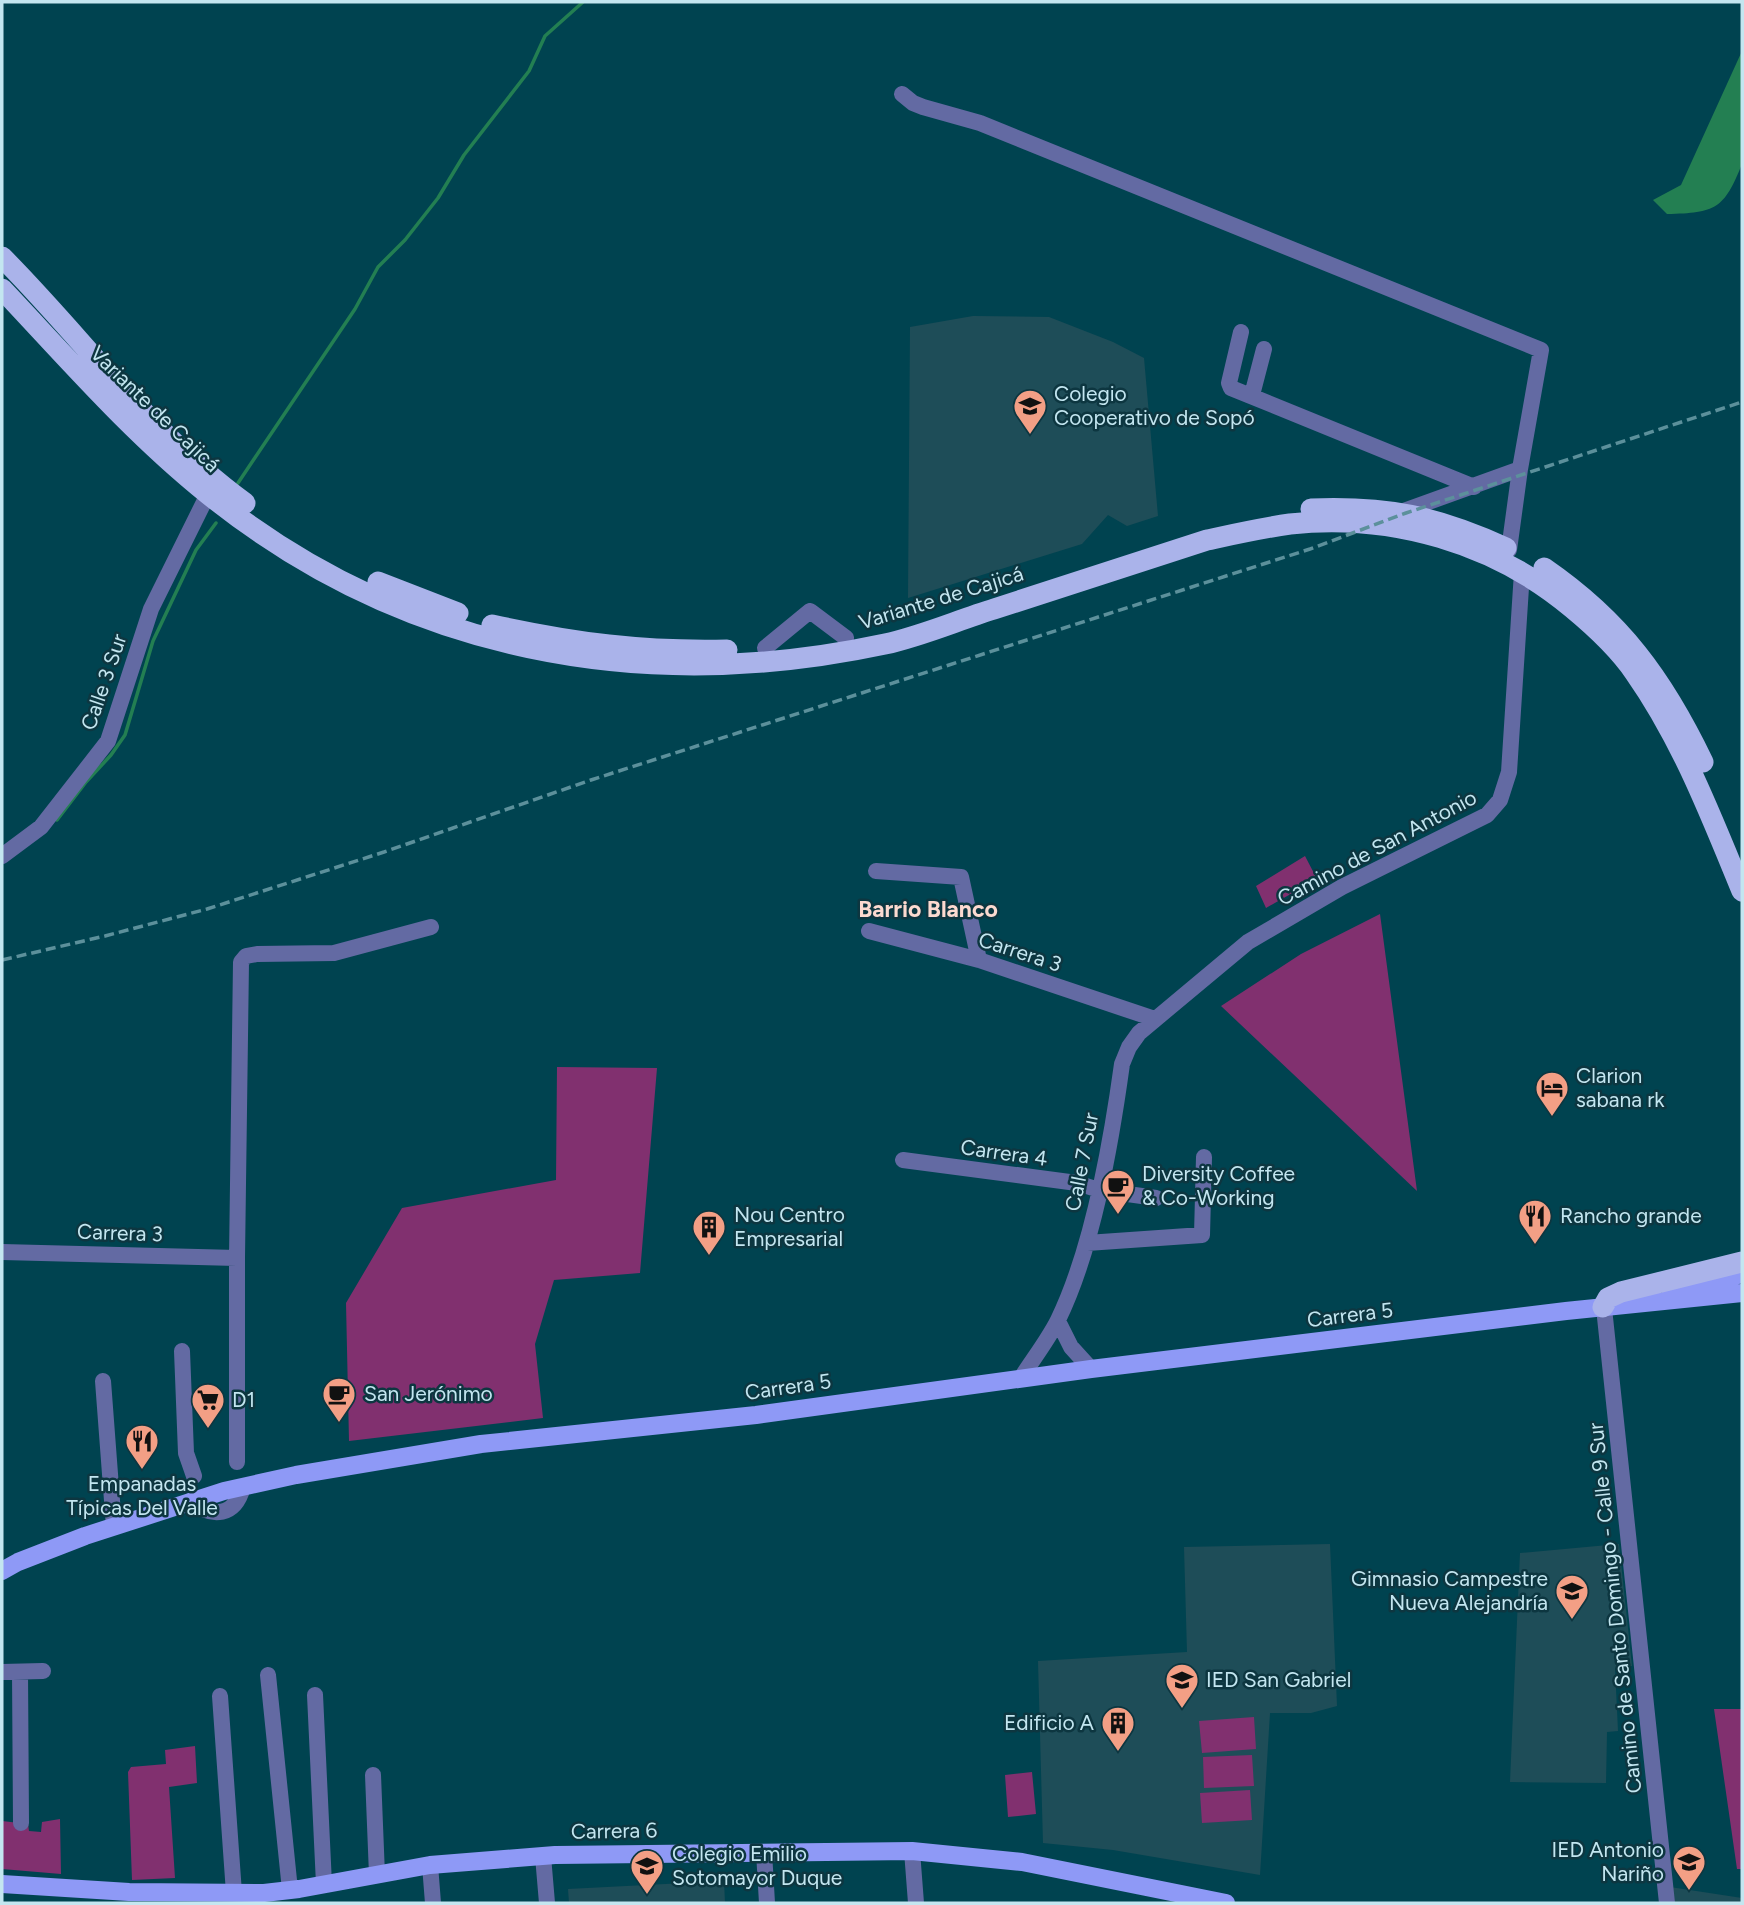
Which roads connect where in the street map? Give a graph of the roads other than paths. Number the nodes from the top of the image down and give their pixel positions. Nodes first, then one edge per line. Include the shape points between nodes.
1 (902, 94) dead end
2 (2, 257) edge
3 (2, 289) edge
4 (1241, 332) dead end
5 (1264, 349) dead end
6 (1252, 395) junction
7 (1520, 469) junction
8 (1474, 487) junction
9 (216, 494) junction
10 (1398, 513) junction
11 (257, 521) junction
12 (1509, 550) junction
13 (1522, 572) junction
14 (846, 638) junction
15 (765, 648) junction
16 (1742, 854) edge
17 (2, 856) edge
18 (876, 871) dead end
19 (1742, 891) edge
20 (431, 927) dead end
21 (870, 931) dead end
22 (979, 960) junction
23 (1156, 1019) junction
24 (1204, 1157) dead end
25 (903, 1160) dead end
26 (1099, 1190) junction
27 (1156, 1198) dead end
28 (1087, 1243) junction
29 (2, 1252) edge
30 (236, 1258) junction
31 (1742, 1262) edge
32 (1742, 1274) edge
33 (1742, 1293) edge
34 (1600, 1308) junction
35 (1058, 1321) junction
36 (182, 1352) dead end
37 (1091, 1369) junction
38 (1021, 1378) junction
39 (103, 1381) dead end
40 (237, 1462) dead end
41 (194, 1476) dead end
42 (114, 1527) junction
43 (7, 1567) edge
44 (43, 1671) dead end
45 (2, 1672) edge
46 (20, 1672) junction
47 (268, 1675) dead end
48 (315, 1695) dead end
49 (220, 1696) dead end
50 (373, 1775) dead end
51 (21, 1823) dead end
52 (912, 1851) junction
53 (764, 1852) junction
54 (543, 1856) junction
55 (430, 1865) junction
56 (377, 1875) junction
57 (2, 1884) edge
58 (324, 1885) junction
59 (234, 1893) junction
60 (296, 1894) edge
61 (162, 1898) edge
62 (433, 1903) edge
63 (547, 1903) edge
64 (767, 1903) edge
65 (916, 1903) edge
66 (1226, 1903) edge
67 (1667, 1903) edge

1 - 7 street via 913,103 980,123 1541,350
2 - 9 highway, Variante de Cajicá
3 - 9 highway, Variante de Cajicá via 140,434
4 - 6 street via 1229,386
5 - 6 street
6 - 8 street
7 - 8 street
7 - 12 street
8 - 10 street
9 - 11 highway, Variante de Cajicá
9 - 17 street, Calle 3 Sur via 152,609 108,741 41,827
10 - 12 highway, Variante de Cajicá via 1442,522
10 - 14 highway, Variante de Cajicá via 1294,509 1221,523
11 - 13 highway, Variante de Cajicá via 308,562 356,587 482,637 601,661 695,666 818,656 890,643 1207,540 1293,524 1365,524 1411,530 1489,555
11 - 15 highway, Variante de Cajicá via 365,576 485,623 591,645 692,651
12 - 16 highway, Variante de Cajicá via 1577,591 1639,654 1686,728
13 - 19 highway, Variante de Cajicá via 1588,621 1633,670 1686,759
13 - 23 street, Camino de San Antonio via 1509,772 1494,809 1342,887 1248,942
14 - 15 highway, Variante de Cajicá
14 - 15 street via 810,607
18 - 22 street via 961,877
20 - 30 street via 334,953 257,954 241,962
21 - 22 street, Carrera 3
22 - 23 street, Carrera 3
23 - 26 street, Calle 7 Sur via 1139,1033 1122,1065
24 - 28 street via 1202,1236
25 - 26 street, Carrera 4 via 1077,1183
26 - 27 street, Carrera 4
26 - 28 street, Calle 7 Sur
28 - 35 street, Calle 7 Sur
29 - 30 street, Carrera 3
30 - 40 street
31 - 34 highway via 1621,1292
32 - 34 main road, Carrera 5
33 - 34 main road, Carrera 5
34 - 37 main road, Carrera 5
34 - 67 street, Camino de Santo Domingo - Calle 9 Sur
35 - 37 street via 1071,1347
35 - 38 street, Calle 7 Sur
36 - 41 street via 186,1453
37 - 38 main road, Carrera 5
38 - 42 main road, Carrera 5 via 756,1415 481,1444 296,1475 190,1501
39 - 42 street
42 - 43 main road, Carrera 5
44 - 46 street
45 - 46 street
46 - 51 street
47 - 60 street
48 - 58 street
49 - 59 street
50 - 56 street
52 - 53 main road, Carrera 6
52 - 65 street
52 - 66 main road, Carrera 6 via 1021,1862
53 - 54 main road, Carrera 6
53 - 64 street
54 - 55 main road, Carrera 6
54 - 63 street
55 - 56 main road, Carrera 6
55 - 62 street
56 - 58 main road, Carrera 6
57 - 61 main road, Carrera 6
58 - 60 main road, Carrera 6
59 - 60 main road, Carrera 6
59 - 61 main road, Carrera 6

